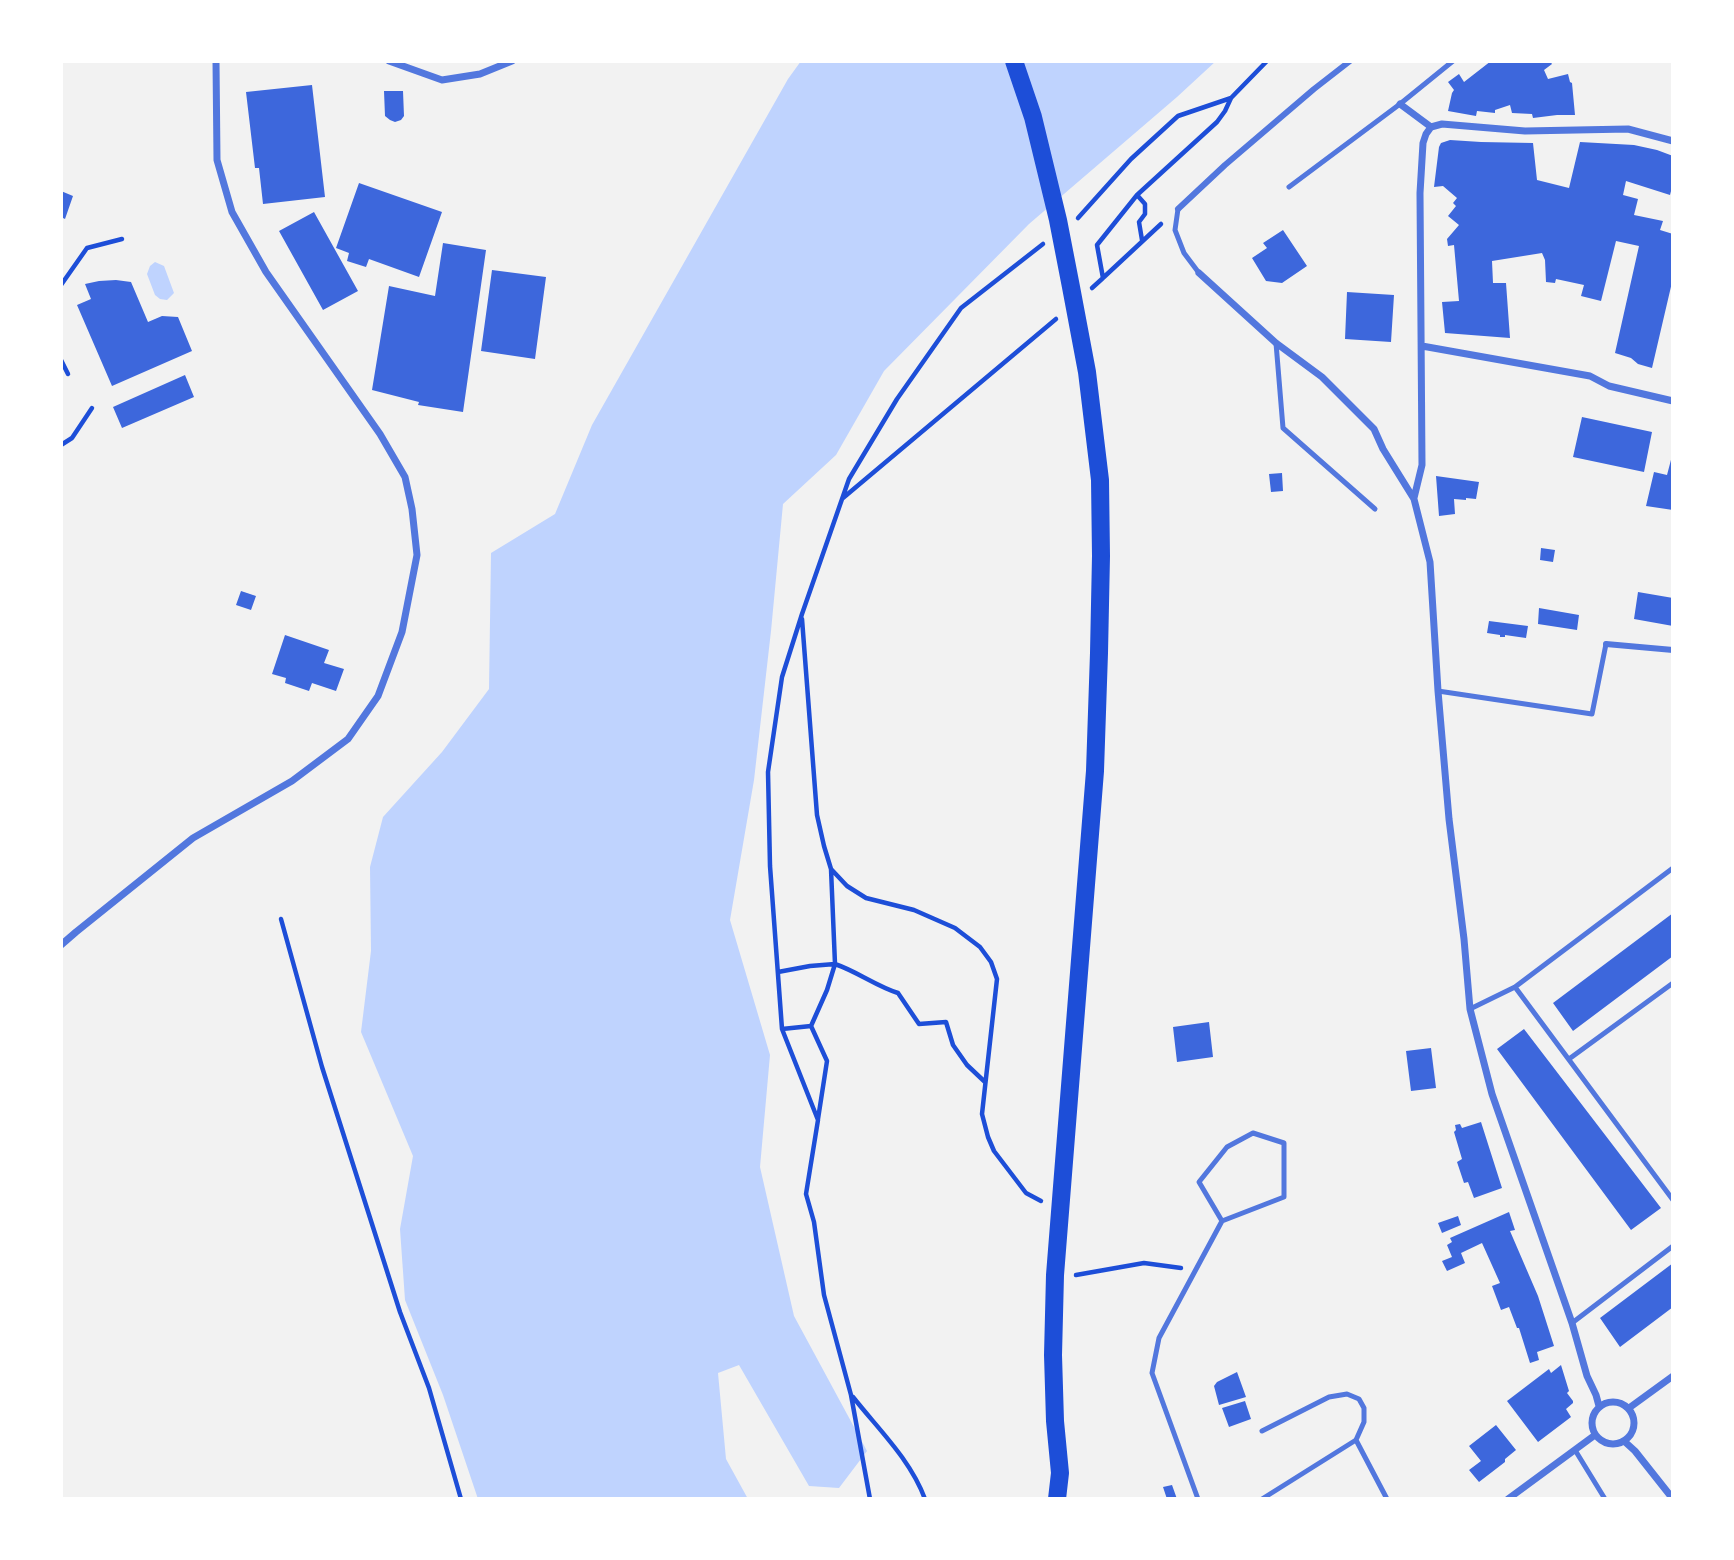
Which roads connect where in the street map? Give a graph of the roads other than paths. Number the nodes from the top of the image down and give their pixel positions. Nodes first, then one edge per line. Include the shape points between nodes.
1 (216, 61) edge
2 (389, 61) edge
3 (512, 61) edge
4 (1014, 61) edge
5 (1350, 61) edge
6 (1453, 61) edge
7 (1400, 104) junction
8 (1431, 127) junction
9 (1673, 141) edge
10 (1289, 187) dead end
11 (1178, 209) joint
12 (1199, 273) joint
13 (1276, 343) junction
14 (1422, 346) junction
15 (1673, 401) edge
16 (1414, 499) junction
17 (1376, 509) dead end
18 (1606, 644) joint
19 (1673, 650) edge
20 (1438, 691) junction
21 (1673, 868) edge
22 (61, 946) edge
23 (1673, 983) edge
24 (1515, 987) junction
25 (1470, 1009) junction
26 (1569, 1059) junction
27 (1673, 1200) edge
28 (1222, 1221) junction
29 (1673, 1246) edge
30 (1572, 1323) junction
31 (1673, 1376) edge
32 (1598, 1406) junction
33 (1629, 1408) junction
34 (1262, 1431) dead end
35 (1595, 1435) junction
36 (1356, 1440) junction
37 (1624, 1441) junction
38 (1575, 1450) junction
39 (1059, 1473) junction
40 (1057, 1499) edge
41 (1066, 1499) edge
42 (1198, 1499) edge
43 (1262, 1499) edge
44 (1387, 1499) edge
45 (1508, 1499) edge
46 (1605, 1499) edge
47 (1673, 1499) edge

1 - 22 street via 217,160 232,212 266,272 405,477 417,555 402,632 378,696 348,739 292,781 193,838
2 - 3 street via 442,80 480,74
4 - 39 main road via 1058,220 1087,372 1100,480 1095,771 1055,1275 1053,1355
5 - 11 street
6 - 7 lane
7 - 8 street
7 - 10 lane
8 - 9 street via 1628,129
8 - 14 street via 1423,143 1420,192
11 - 12 lane via 1175,230
12 - 13 street
13 - 16 street via 1322,377 1374,429
13 - 17 lane via 1283,428
14 - 15 street via 1590,376 1609,386
14 - 16 street via 1422,465
16 - 20 street via 1430,562
18 - 19 street
18 - 20 lane via 1592,714
20 - 25 street
21 - 24 lane
23 - 26 lane
24 - 25 lane
24 - 26 lane
25 - 30 street via 1492,1094
26 - 27 lane
28 - 28 lane via 1284,1197 1284,1143 1253,1133 1227,1147 1199,1182
28 - 42 lane via 1159,1338 1152,1373
29 - 30 lane
30 - 32 street
31 - 33 street
32 - 33 street via 1618,1401
32 - 35 street via 1592,1417
33 - 37 street via 1633,1430
34 - 36 lane via 1329,1397 1347,1394 1359,1399 1364,1408
35 - 37 street via 1612,1444
35 - 38 street
36 - 43 lane
36 - 44 lane
37 - 47 street
38 - 45 street
38 - 46 lane
39 - 40 main road
39 - 41 main road

